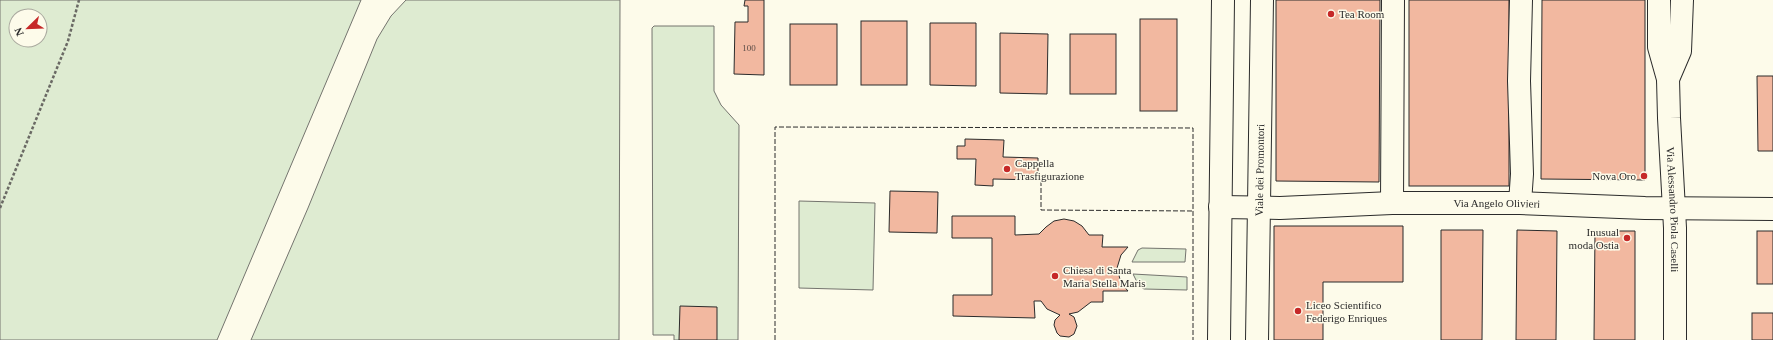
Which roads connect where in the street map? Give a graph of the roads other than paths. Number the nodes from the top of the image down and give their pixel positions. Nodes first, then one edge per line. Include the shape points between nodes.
1 (1223, 0) edge
2 (1262, 0) edge
3 (1393, 0) edge
4 (1521, 0) edge
5 (1659, 0) edge
6 (1682, 0) edge
7 (1668, 79) junction
8 (1520, 203) junction
9 (1392, 204) junction
10 (1220, 207) junction
11 (1258, 208) junction
12 (1674, 208) junction
13 (1773, 209) edge
14 (1219, 340) edge
15 (1257, 340) edge
16 (1675, 340) edge

1 - 10 street
2 - 11 street, Viale dei Promontori
3 - 9 street
4 - 8 street
5 - 7 street, Via Alessandro Piola Caselli via 1659,48
6 - 7 street, Via Alessandro Piola Caselli via 1680,51
7 - 12 street, Via Alessandro Piola Caselli
8 - 9 street, Via Angelo Olivieri
8 - 12 street, Via Angelo Olivieri
9 - 11 street, Via Angelo Olivieri
10 - 11 street, Via Angelo Olivieri
10 - 14 street
11 - 15 street, Viale dei Promontori
12 - 13 street, Via Angelo Olivieri
12 - 16 street, Via Alessandro Piola Caselli

